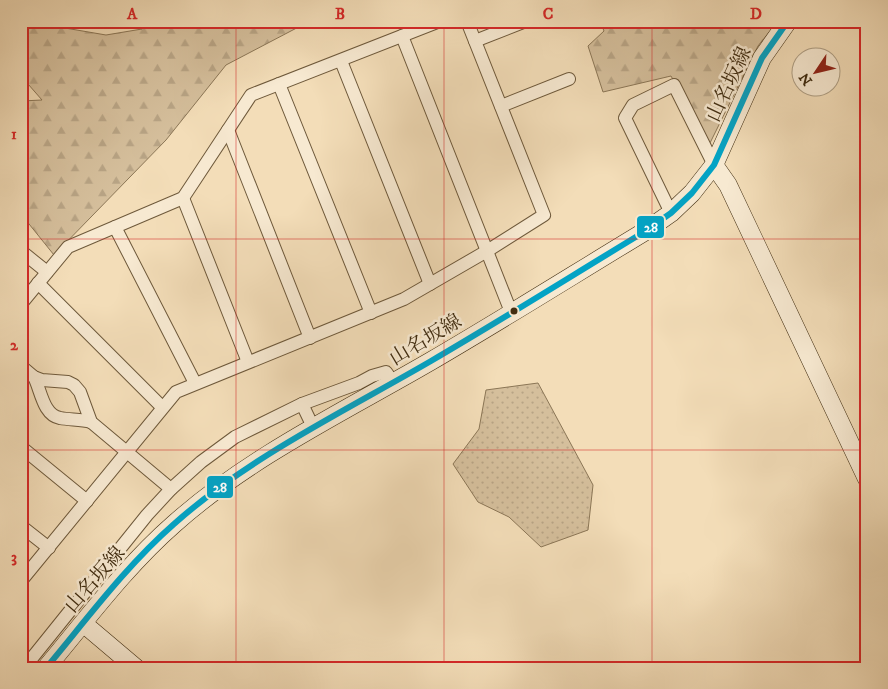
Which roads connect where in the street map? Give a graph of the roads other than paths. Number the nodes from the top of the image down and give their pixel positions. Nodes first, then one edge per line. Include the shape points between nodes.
1 (440, 21) edge
2 (467, 21) edge
3 (526, 21) edge
4 (788, 21) edge
5 (402, 36) junction
6 (475, 41) junction
7 (341, 60) junction
8 (569, 79) dead end
9 (280, 84) junction
10 (501, 106) junction
11 (228, 130) junction
12 (714, 165) junction
13 (183, 198) junction
14 (671, 213) junction
15 (115, 227) junction
16 (21, 251) edge
17 (487, 252) junction
18 (48, 272) junction
19 (38, 283) junction
20 (430, 284) junction
21 (21, 304) edge
22 (511, 312) junction
23 (371, 313) junction
24 (310, 338) junction
25 (248, 362) junction
26 (21, 366) edge
27 (34, 377) junction
28 (393, 382) junction
29 (196, 383) junction
30 (302, 404) junction
31 (162, 407) junction
32 (91, 422) junction
33 (314, 429) junction
34 (21, 447) edge
35 (126, 452) junction
36 (867, 479) edge
37 (171, 489) junction
38 (87, 501) junction
39 (21, 526) edge
40 (49, 548) junction
41 (21, 581) edge
42 (84, 624) junction
43 (24, 668) edge
44 (46, 668) edge
45 (136, 668) edge

1 - 5 street
2 - 6 street
3 - 6 street
4 - 12 main road, 山名坂線 via 762,58
5 - 7 street
5 - 17 street
6 - 10 street
7 - 9 street
7 - 20 street
8 - 10 street
9 - 11 street via 251,95
9 - 23 street
10 - 17 street via 544,216
11 - 13 street
11 - 24 street
12 - 14 main road, 山名坂線
12 - 14 street via 674,85 633,105 625,118
12 - 36 main road via 731,191
13 - 15 street
13 - 25 street
14 - 22 main road, 山名坂線
15 - 18 street via 68,247
15 - 29 street
16 - 18 street
17 - 20 street
17 - 22 street
18 - 19 street
19 - 21 street
19 - 31 street
20 - 23 street via 404,300
22 - 28 main road, 山名坂線
23 - 24 street
24 - 25 street
25 - 29 street
26 - 27 street
27 - 32 street via 52,415
27 - 32 street via 74,385 80,392
28 - 30 street via 386,372
28 - 33 main road, 山名坂線
29 - 31 street via 176,392
30 - 33 street
30 - 37 street via 235,437 200,462
31 - 35 street
32 - 35 street
33 - 42 main road, 山名坂線 via 236,476 179,520 131,567
34 - 38 street
35 - 37 street
35 - 38 street
37 - 43 street
38 - 40 street
39 - 40 street
40 - 41 street
42 - 44 main road, 山名坂線
42 - 45 main road

